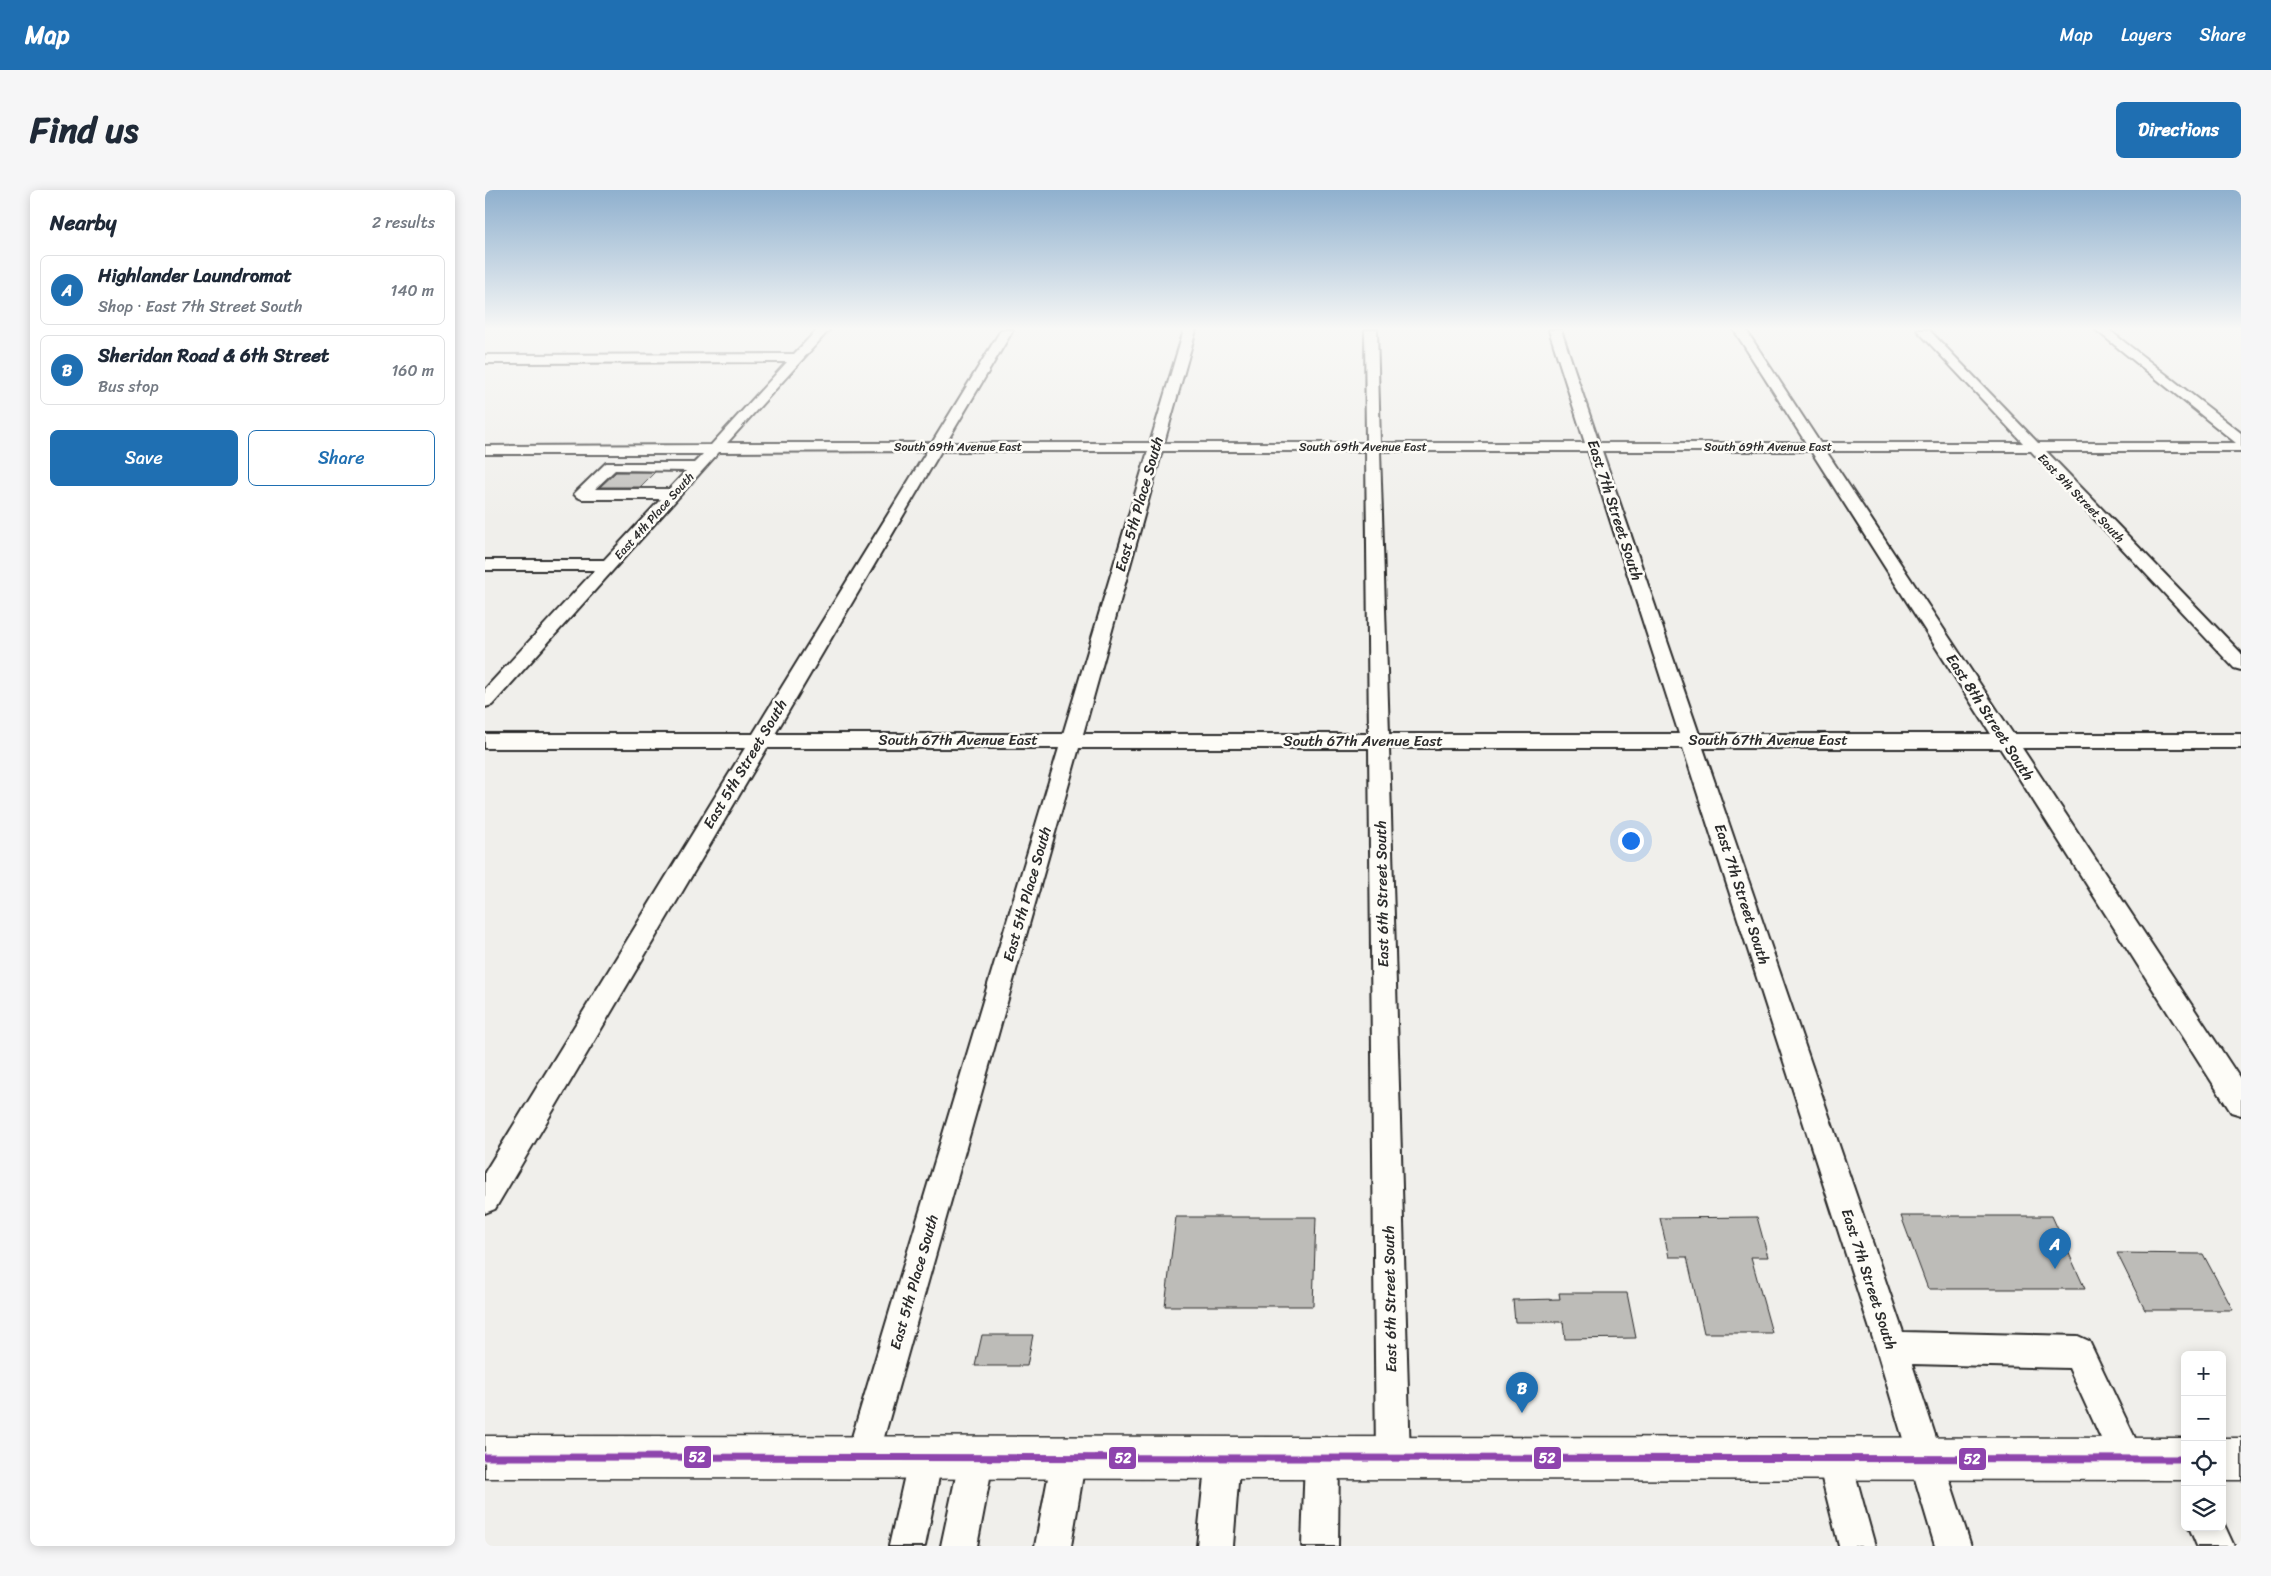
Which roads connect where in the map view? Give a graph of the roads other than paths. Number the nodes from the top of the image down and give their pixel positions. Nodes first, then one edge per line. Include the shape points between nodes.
1 (765, 393) edge
2 (969, 393) edge
3 (1171, 393) edge
4 (1372, 393) edge
5 (1576, 393) edge
6 (1781, 393) edge
7 (1982, 393) edge
8 (2182, 393) edge
9 (2241, 440) edge
10 (1594, 446) junction
11 (2032, 446) junction
12 (937, 447) junction
13 (1155, 447) junction
14 (1373, 447) junction
15 (1815, 447) junction
16 (2241, 447) edge
17 (715, 448) junction
18 (485, 450) edge
19 (698, 467) junction
20 (674, 494) junction
21 (485, 565) edge
22 (610, 565) junction
23 (2241, 664) edge
24 (485, 701) edge
25 (1072, 740) junction
26 (1691, 740) junction
27 (2005, 740) junction
28 (485, 741) edge
29 (759, 741) junction
30 (2241, 741) edge
31 (1379, 742) junction
32 (2241, 1103) edge
33 (485, 1199) edge
34 (1893, 1348) junction
35 (485, 1457) edge
36 (863, 1457) junction
37 (926, 1457) junction
38 (977, 1457) junction
39 (1069, 1457) junction
40 (1223, 1457) junction
41 (1322, 1458) junction
42 (1393, 1458) junction
43 (1833, 1459) junction
44 (2128, 1459) junction
45 (2226, 1459) edge
46 (2241, 1459) edge
47 (1927, 1460) junction
48 (2181, 1466) edge
49 (2209, 1531) edge
50 (907, 1546) edge
51 (959, 1546) edge
52 (1053, 1546) edge
53 (1215, 1546) edge
54 (1320, 1546) edge
55 (1857, 1546) edge
56 (1953, 1546) edge
57 (2215, 1546) edge

1 - 17 street, East 4th Place South
2 - 12 street, East 5th Street South
3 - 13 street, East 5th Place South
4 - 14 street, East 6th Street South
5 - 10 street, East 7th Street South
6 - 15 street, East 8th Street South
7 - 11 street, East 9th Street South
8 - 9 street
10 - 14 street, South 69th Avenue East
10 - 15 street, South 69th Avenue East
10 - 26 street, East 7th Street South
11 - 15 street, South 69th Avenue East
11 - 16 street, South 69th Avenue East
11 - 23 street, East 9th Street South
12 - 13 street, South 69th Avenue East
12 - 17 street, South 69th Avenue East
12 - 29 street, East 5th Street South
13 - 14 street, South 69th Avenue East
13 - 25 street, East 5th Place South
14 - 31 street, East 6th Street South
15 - 27 street, East 8th Street South
17 - 18 street, South 69th Avenue East
17 - 19 street, East 4th Place South
19 - 20 street, East 4th Place South
19 - 20 street via 611,466 582,494
20 - 22 street, East 4th Place South
21 - 22 street
22 - 24 street, East 4th Place South
25 - 29 street, South 67th Avenue East
25 - 31 street, South 67th Avenue East
25 - 36 street, East 5th Place South
26 - 27 street, South 67th Avenue East
26 - 31 street, South 67th Avenue East
26 - 34 street, East 7th Street South
27 - 30 street, South 67th Avenue East
27 - 32 street, East 8th Street South
28 - 29 street, South 67th Avenue East
29 - 33 street, East 5th Street South
31 - 42 street, East 6th Street South
34 - 44 street via 2078,1352
34 - 47 street, East 7th Street South
35 - 36 main road
36 - 37 main road
37 - 38 main road
37 - 50 street
38 - 39 main road
38 - 51 street
39 - 40 main road
39 - 52 street
40 - 41 main road
40 - 53 street
41 - 42 main road
41 - 54 street
42 - 43 main road
43 - 47 main road
43 - 55 street
44 - 47 main road
44 - 48 main road
45 - 46 main road
47 - 56 street, East 7th Street South
49 - 57 street

